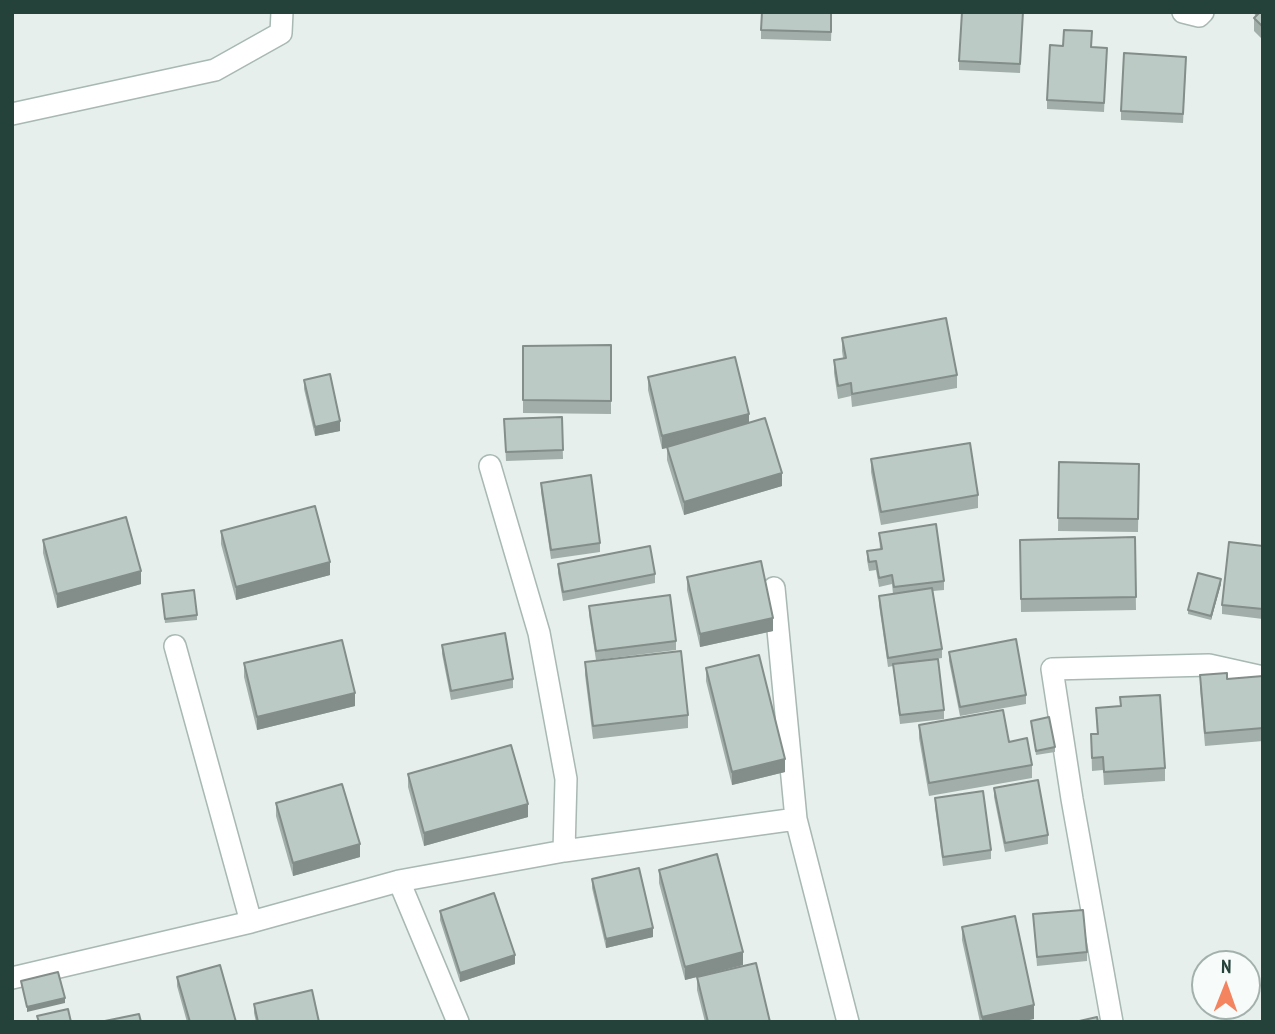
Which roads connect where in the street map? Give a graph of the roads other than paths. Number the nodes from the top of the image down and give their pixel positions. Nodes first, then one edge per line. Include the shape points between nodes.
1 (282, 12) edge
2 (1183, 12) edge
3 (1203, 12) edge
4 (12, 114) edge
5 (490, 466) dead end
6 (774, 588) dead end
7 (175, 646) dead end
8 (1263, 677) edge
9 (796, 819) junction
10 (564, 851) junction
11 (399, 881) junction
12 (251, 922) junction
13 (12, 978) edge
14 (458, 1022) edge
15 (848, 1022) edge
16 (1112, 1022) edge

1 - 4 street via 281,33 215,70
2 - 3 street via 1199,16
5 - 10 street via 539,633 566,779
6 - 9 street
7 - 12 street
8 - 16 street via 1209,665 1052,669
9 - 10 street
9 - 15 street
10 - 11 street
11 - 12 street
11 - 14 street
12 - 13 street

